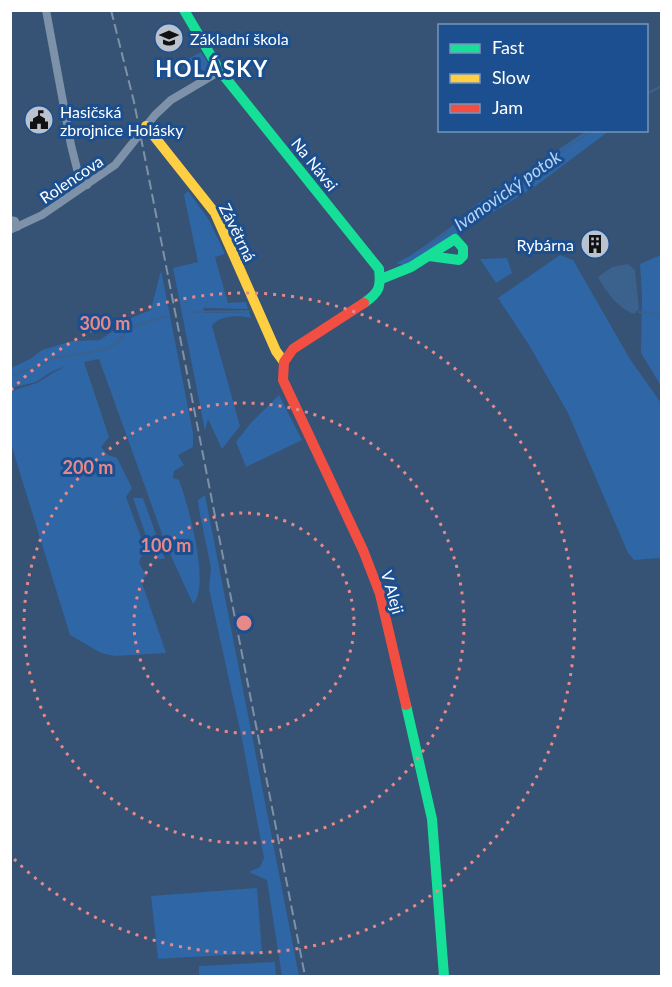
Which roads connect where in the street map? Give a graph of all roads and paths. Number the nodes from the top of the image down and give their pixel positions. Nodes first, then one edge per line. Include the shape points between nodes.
1 (46, 10) edge
2 (184, 10) edge
3 (220, 71) junction
4 (146, 126) junction
5 (87, 185) junction
6 (10, 220) edge
7 (14, 229) edge
8 (429, 256) dead end
9 (381, 279) junction
10 (284, 362) junction
11 (444, 976) edge

1 - 5 street via 71,146 77,169
2 - 3 street, Na Návsi
3 - 4 street, Rolencova via 171,99
3 - 9 street, Na Návsi via 374,261
4 - 5 street, Rolencova via 115,165
4 - 10 street, Závětrná via 216,213
5 - 7 street, Rolencova
6 - 7 street via 15,221
8 - 9 street via 397,275
9 - 10 street via 374,296 296,346
10 - 11 street, V Aleji via 284,384 380,594 432,819

